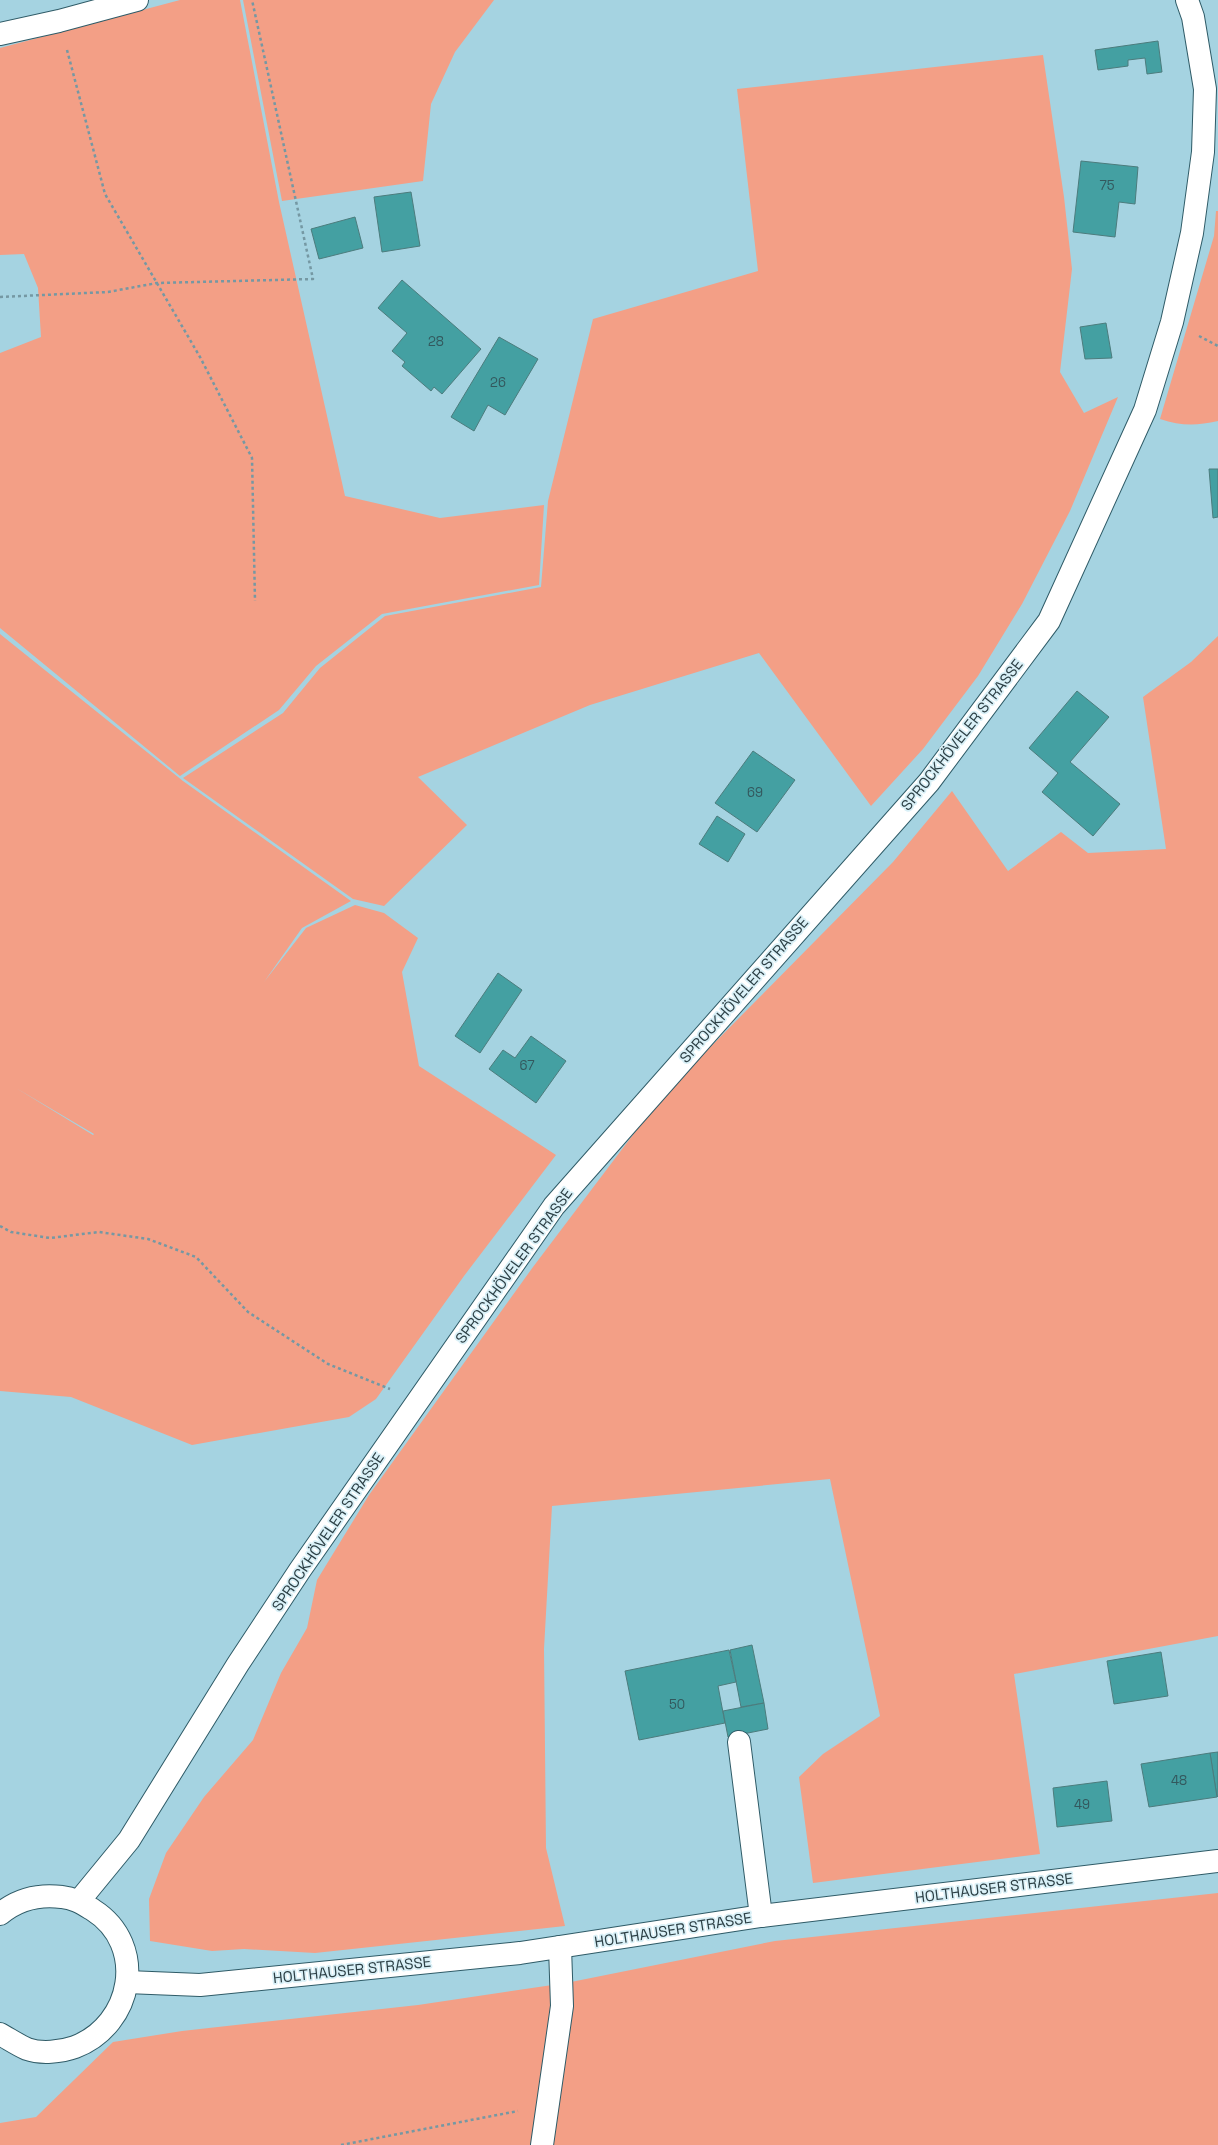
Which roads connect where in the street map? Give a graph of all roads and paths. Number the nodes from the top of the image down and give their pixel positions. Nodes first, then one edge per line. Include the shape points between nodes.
1 (137, 0) edge
2 (252, 0) edge
3 (1187, 0) edge
4 (59, 21) junction
5 (0, 34) edge
6 (158, 283) junction
7 (0, 297) edge
8 (1193, 334) dead end
9 (1218, 346) edge
10 (255, 601) dead end
11 (0, 1226) edge
12 (418, 1401) junction
13 (739, 1742) dead end
14 (1218, 1862) edge
15 (78, 1901) junction
16 (0, 1914) edge
17 (761, 1916) junction
18 (560, 1947) junction
19 (128, 1982) junction
20 (0, 2034) edge
21 (548, 2108) junction
22 (341, 2145) edge
23 (542, 2145) edge

1 - 4 street
2 - 6 path via 313,279
3 - 12 street, SPROCKHÖVELER STRASSE via 1194,18 1205,89 1203,152 1190,240 1172,322 1145,410 1049,621 930,782 554,1206
4 - 5 street
4 - 6 path via 105,194
6 - 7 path via 108,292
6 - 10 path via 252,458
8 - 9 path
11 - 12 path via 11,1232 50,1238 100,1232 148,1239 196,1257 248,1312 328,1364
12 - 15 street, SPROCKHÖVELER STRASSE via 238,1664 129,1840
13 - 17 street
14 - 17 street, HOLTHAUSER STRASSE
15 - 16 street via 49,1895 27,1898
15 - 19 street via 103,1916 116,1933 125,1952
17 - 18 street, HOLTHAUSER STRASSE
18 - 19 street, HOLTHAUSER STRASSE via 200,1985
18 - 21 street via 562,2006
19 - 20 street via 116,2016 100,2034 87,2042 66,2050 44,2052 27,2049
21 - 22 path via 530,2108
21 - 23 street

